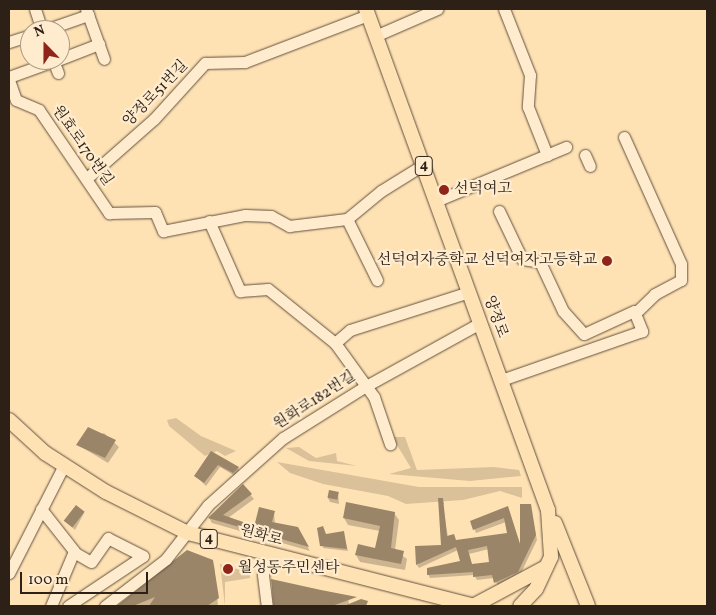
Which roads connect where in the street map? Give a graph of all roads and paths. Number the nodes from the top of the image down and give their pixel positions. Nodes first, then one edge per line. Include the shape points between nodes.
1 (437, 9) edge
2 (504, 9) edge
3 (87, 12) edge
4 (367, 12) edge
5 (68, 20) edge
6 (375, 36) junction
7 (99, 44) junction
8 (70, 55) edge
9 (104, 58) dead end
10 (31, 70) edge
11 (58, 70) edge
12 (58, 73) dead end
13 (9, 79) edge
14 (624, 137) dead end
15 (566, 147) dead end
16 (547, 155) junction
17 (424, 165) junction
18 (87, 178) junction
19 (436, 201) junction
20 (499, 211) dead end
21 (347, 219) junction
22 (210, 221) junction
23 (376, 280) dead end
24 (469, 292) junction
25 (635, 314) junction
26 (480, 323) junction
27 (335, 343) junction
28 (501, 380) junction
29 (366, 386) junction
30 (9, 420) edge
31 (390, 444) dead end
32 (64, 465) junction
33 (41, 509) junction
34 (548, 510) junction
35 (188, 533) junction
36 (74, 552) junction
37 (264, 554) junction
38 (547, 567) junction
39 (9, 573) edge
40 (255, 579) dead end
41 (439, 602) edge
42 (51, 606) edge
43 (68, 606) edge
44 (105, 606) edge
45 (268, 606) edge
46 (474, 606) edge
47 (520, 606) edge
48 (588, 606) edge

1 - 6 street
2 - 16 street via 530,75 528,107
3 - 5 street
3 - 7 street
4 - 6 main road, 양정로 / 4
4 - 18 street, 양정로51번길 via 245,62 205,63 154,119
6 - 17 main road, 양정로 / 4
7 - 8 street, 원효로170번길
7 - 9 street
10 - 13 street, 원효로170번길
11 - 12 street
13 - 18 street, 원효로170번길 via 16,100 39,110
14 - 25 street via 681,264 681,280 655,294
15 - 16 street
16 - 19 street
17 - 19 main road, 양정로 / 4
17 - 21 street via 380,191
18 - 22 street, 원효로170번길 via 109,213 155,212 163,231
19 - 24 main road, 양정로 / 4
20 - 25 street via 522,259 540,262 563,311 584,334
21 - 22 street via 289,226 271,216
21 - 23 street
22 - 27 street via 240,291 268,289
24 - 26 main road, 양정로 / 4
24 - 27 street via 350,330
25 - 28 street via 642,331
26 - 28 main road, 양정로 / 4
26 - 29 street, 원화로182번길
27 - 29 street
28 - 34 main road, 양정로 / 4
29 - 31 street via 374,397
29 - 35 street, 원화로182번길 via 283,438 208,505
30 - 32 main road, 원화로 / 4
32 - 33 street
32 - 35 main road, 원화로 / 4
33 - 36 street
33 - 39 street
34 - 38 main road, 양정로 / 4 via 553,541
34 - 48 main road
35 - 37 main road, 원화로 / 4
35 - 44 street, 원화로182번길 via 166,559
36 - 42 street
36 - 43 street via 90,562 108,538 143,556
37 - 40 street
37 - 41 main road, 원화로 / 4
37 - 45 street via 263,574
38 - 46 main road
38 - 47 main road, 양정로 / 4
41 - 46 main road, 원화로 / 4

